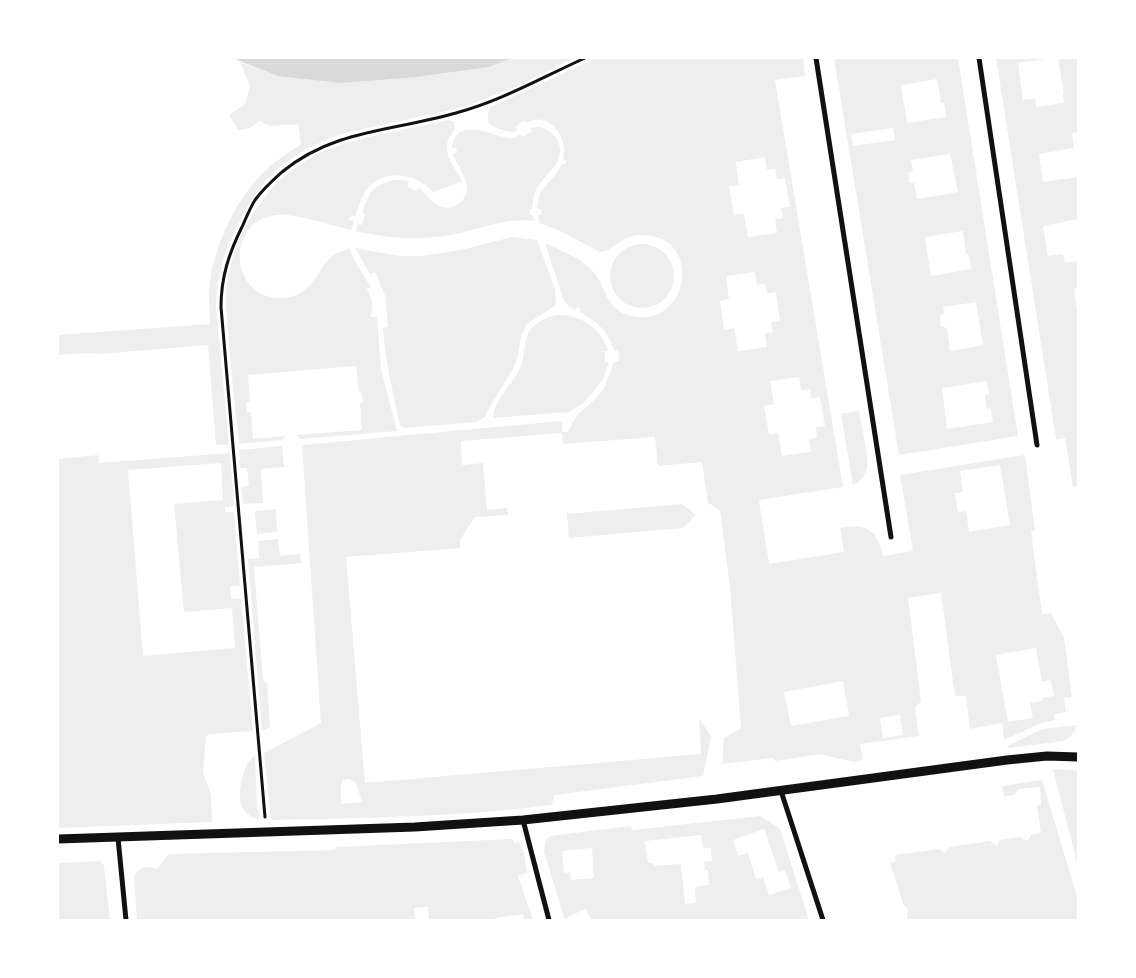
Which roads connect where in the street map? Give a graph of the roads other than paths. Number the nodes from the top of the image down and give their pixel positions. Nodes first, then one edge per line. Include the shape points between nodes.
1 (816, 58) edge
2 (979, 58) edge
3 (1037, 445) dead end
4 (891, 537) dead end
5 (1078, 757) edge
6 (781, 791) junction
7 (523, 820) junction
8 (118, 838) junction
9 (58, 839) edge
10 (126, 920) edge
11 (549, 920) edge
12 (823, 920) edge

1 - 4 street
2 - 3 street
5 - 6 street via 1062,755 1007,760
6 - 7 street
6 - 12 street
7 - 8 street
7 - 11 street
8 - 9 street
8 - 10 street

